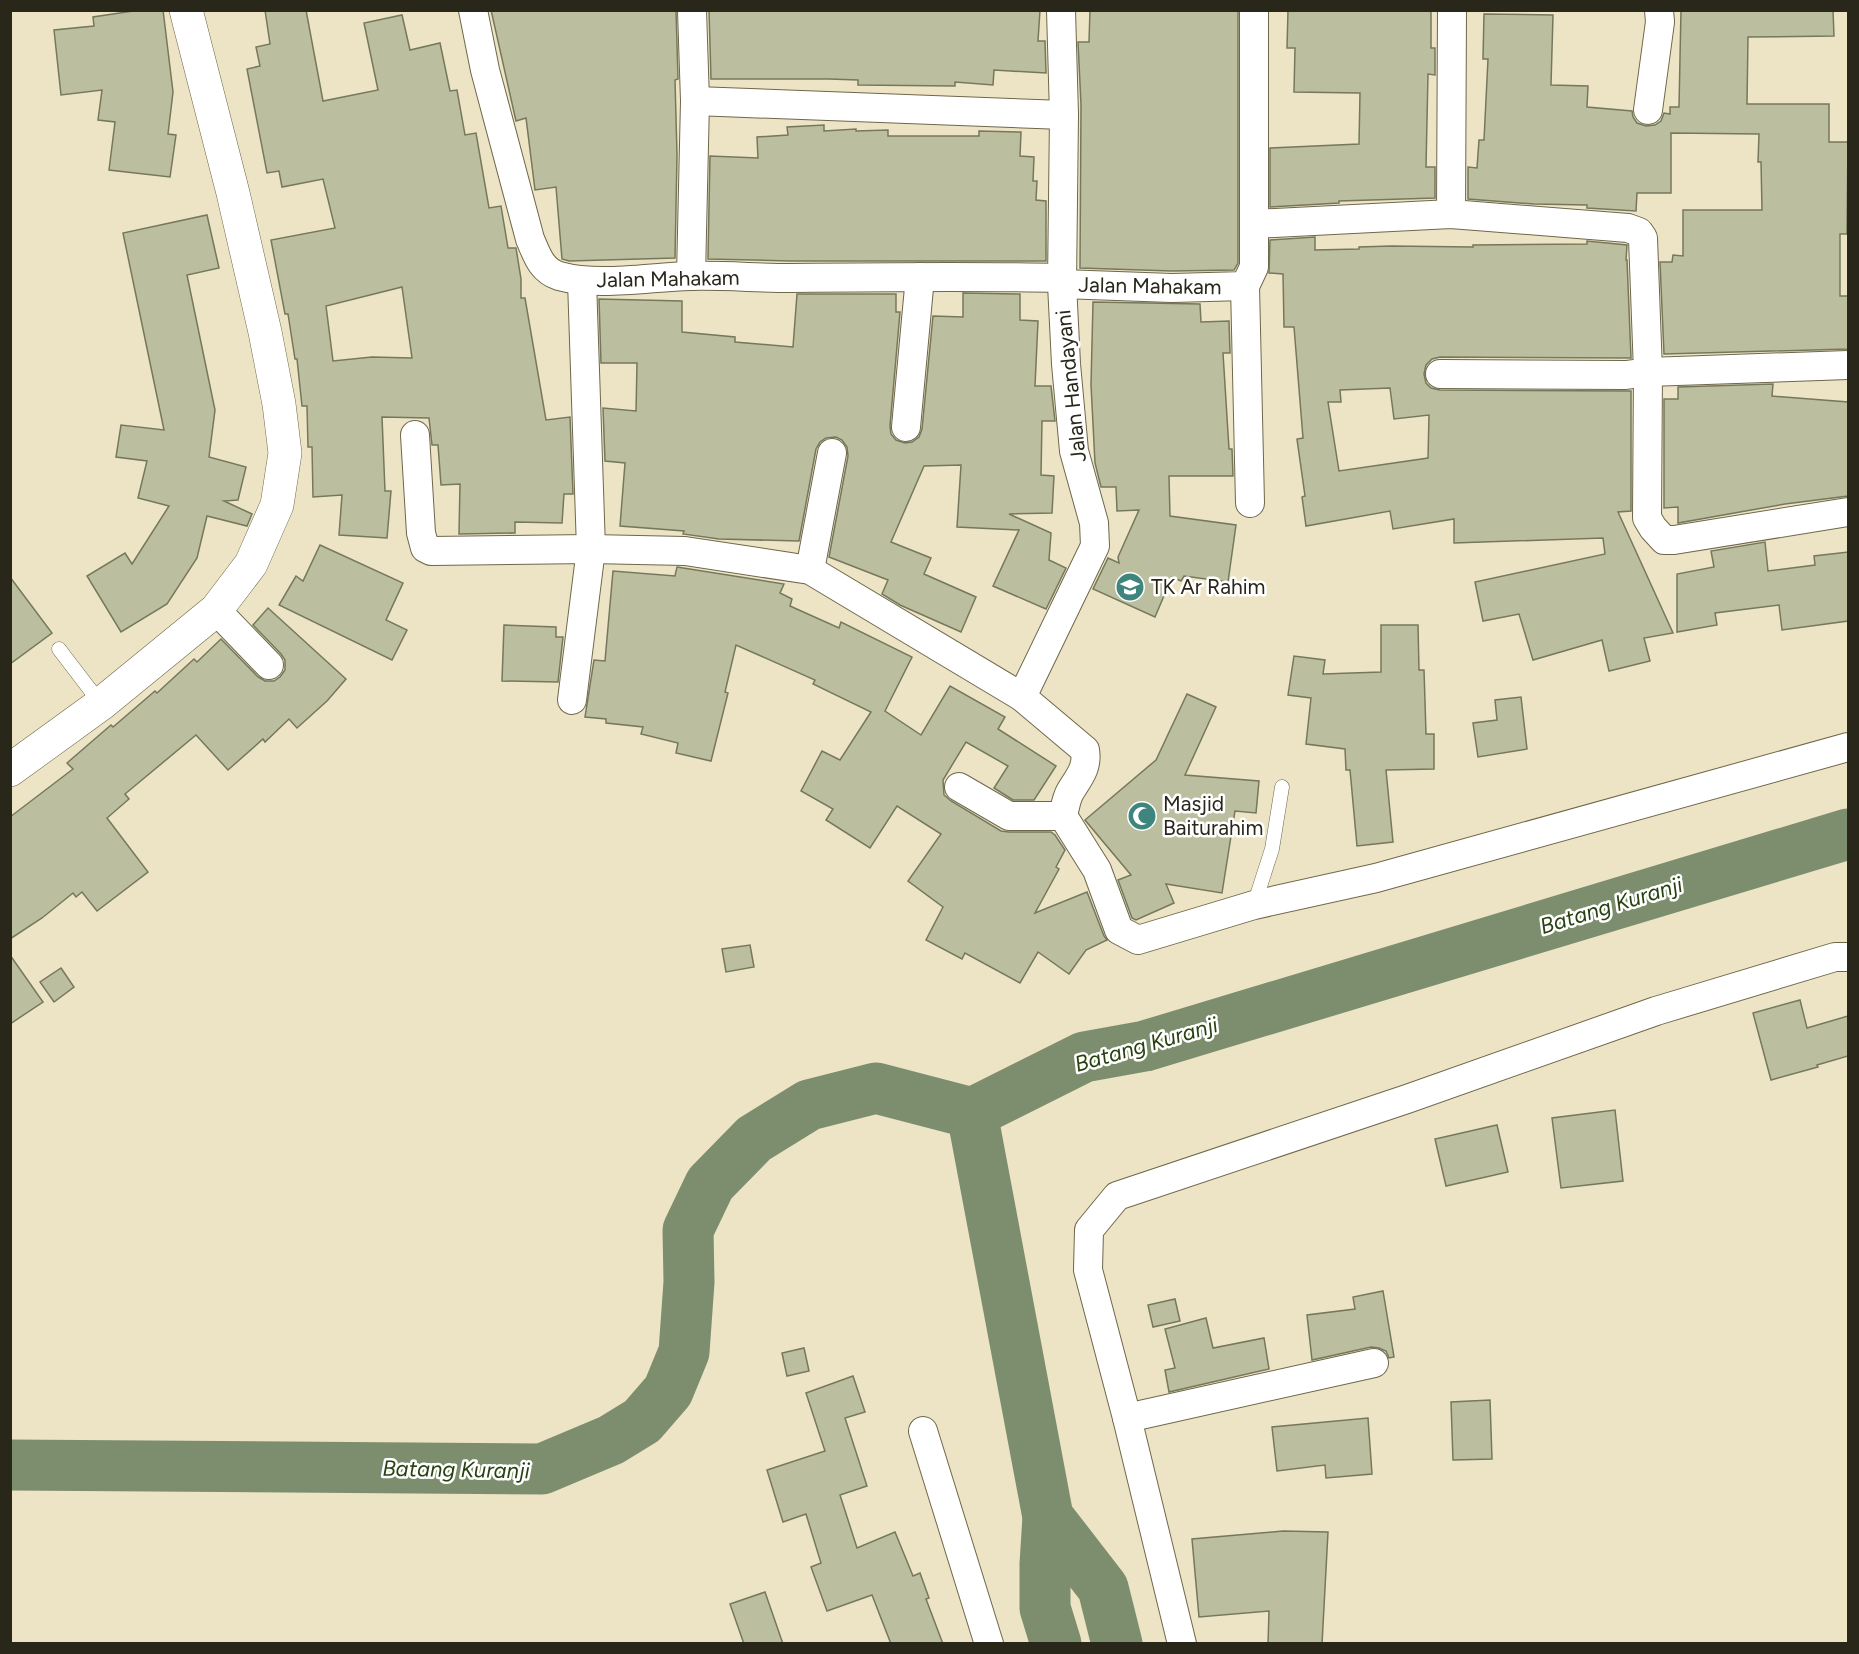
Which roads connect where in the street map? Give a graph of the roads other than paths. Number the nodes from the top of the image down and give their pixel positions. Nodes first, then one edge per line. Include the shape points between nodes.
1 (186, 10) edge
2 (473, 10) edge
3 (692, 10) edge
4 (1061, 10) edge
5 (1254, 10) edge
6 (1452, 10) edge
7 (1659, 10) edge
8 (695, 101) junction
9 (1648, 110) dead end
10 (1064, 115) junction
11 (1451, 214) junction
12 (1254, 224) junction
13 (691, 276) junction
14 (920, 277) junction
15 (582, 281) junction
16 (1062, 281) junction
17 (1245, 286) junction
18 (1848, 365) edge
19 (1648, 372) junction
20 (1440, 374) dead end
21 (906, 427) dead end
22 (415, 435) dead end
23 (832, 453) dead end
24 (1250, 502) dead end
25 (1848, 512) edge
26 (591, 549) junction
27 (810, 570) junction
28 (216, 610) junction
29 (59, 649) dead end
30 (269, 665) dead end
31 (1022, 698) junction
32 (572, 700) dead end
33 (101, 704) junction
34 (1848, 747) edge
35 (10, 770) edge
36 (1282, 787) dead end
37 (959, 788) dead end
38 (1063, 816) junction
39 (1254, 905) junction
40 (1848, 957) edge
41 (1374, 1363) dead end
42 (1127, 1418) junction
43 (923, 1431) dead end
44 (989, 1644) edge
45 (1182, 1644) edge

1 - 28 main road via 265,332 285,453 277,505 250,564
2 - 15 street, Jalan Mahakam via 484,70 538,260 546,270
3 - 8 street
4 - 10 street, Jalan Handayani
5 - 12 street, Jalan Mahakam
6 - 11 street
7 - 9 street
8 - 10 street
8 - 13 street
10 - 16 street, Jalan Handayani
11 - 12 street
11 - 19 street via 1628,228 1642,234
12 - 17 street, Jalan Mahakam via 1254,267
13 - 14 street, Jalan Mahakam
13 - 15 street, Jalan Mahakam
14 - 16 street, Jalan Mahakam
14 - 21 street
15 - 26 street
16 - 17 street, Jalan Mahakam via 1172,288
16 - 31 street, Jalan Handayani via 1074,451 1094,523 1095,546
17 - 24 street
18 - 19 street
19 - 20 street
19 - 25 street via 1647,518 1664,540
22 - 26 street via 425,548
23 - 27 street
26 - 27 street via 685,551
26 - 32 street
27 - 31 street
28 - 30 street
28 - 33 main road
29 - 33 lane
31 - 38 street via 1085,750 1084,770 1069,794
33 - 35 main road
34 - 39 street via 1376,878
36 - 39 lane via 1272,849
37 - 38 street via 1009,816
38 - 39 street via 1098,870 1119,930 1128,936 1138,940
40 - 42 street via 1835,957 1656,1011 1117,1196 1089,1230 1088,1270
41 - 42 street
42 - 45 street
43 - 44 street

